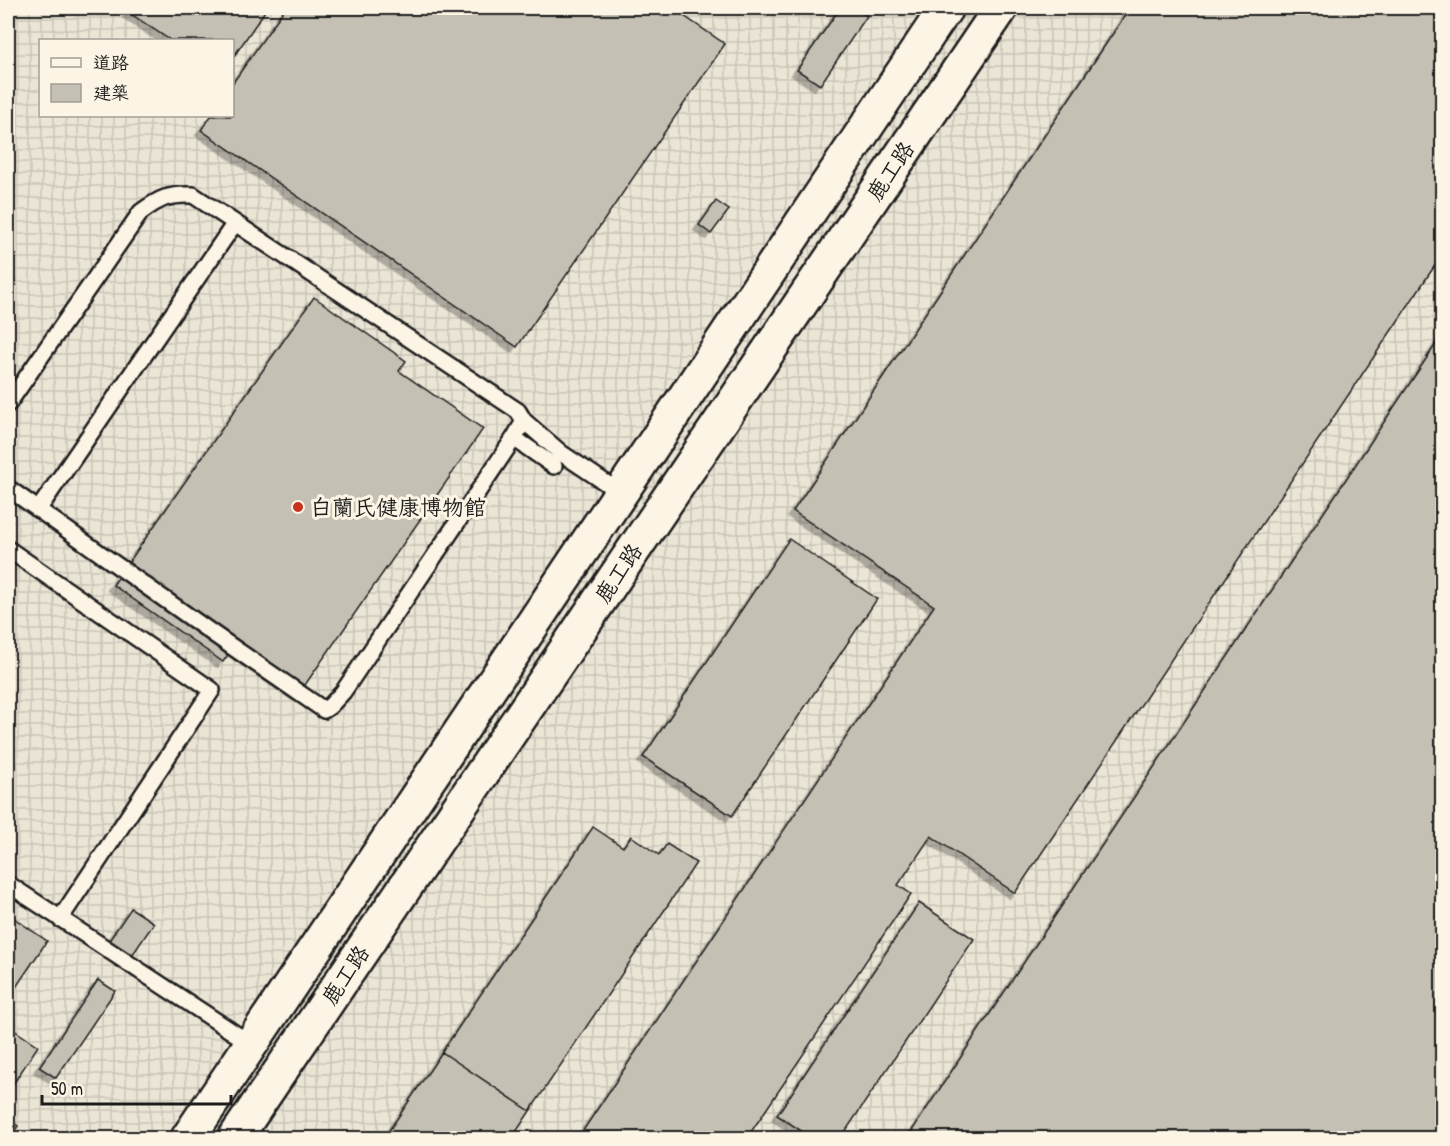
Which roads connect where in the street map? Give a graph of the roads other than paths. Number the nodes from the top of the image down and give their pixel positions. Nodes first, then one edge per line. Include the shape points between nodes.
1 (946, 8) edge
2 (1001, 8) edge
3 (235, 223) junction
4 (8, 404) edge
5 (524, 421) junction
6 (514, 438) junction
7 (554, 466) dead end
8 (8, 489) edge
9 (621, 493) junction
10 (38, 510) junction
11 (8, 549) edge
12 (8, 884) edge
13 (60, 918) junction
14 (251, 1044) junction
15 (188, 1138) edge
16 (235, 1138) edge

1 - 9 street, 鹿工路
2 - 16 street, 鹿工路
3 - 4 lane via 193,195 174,194 141,212
3 - 5 lane via 518,411
3 - 10 lane
5 - 6 lane
5 - 9 lane via 561,453
6 - 7 lane
6 - 10 lane via 343,692 324,710
8 - 10 lane
9 - 14 street, 鹿工路
11 - 13 lane via 212,690
12 - 13 lane
13 - 14 lane
14 - 15 street, 鹿工路

